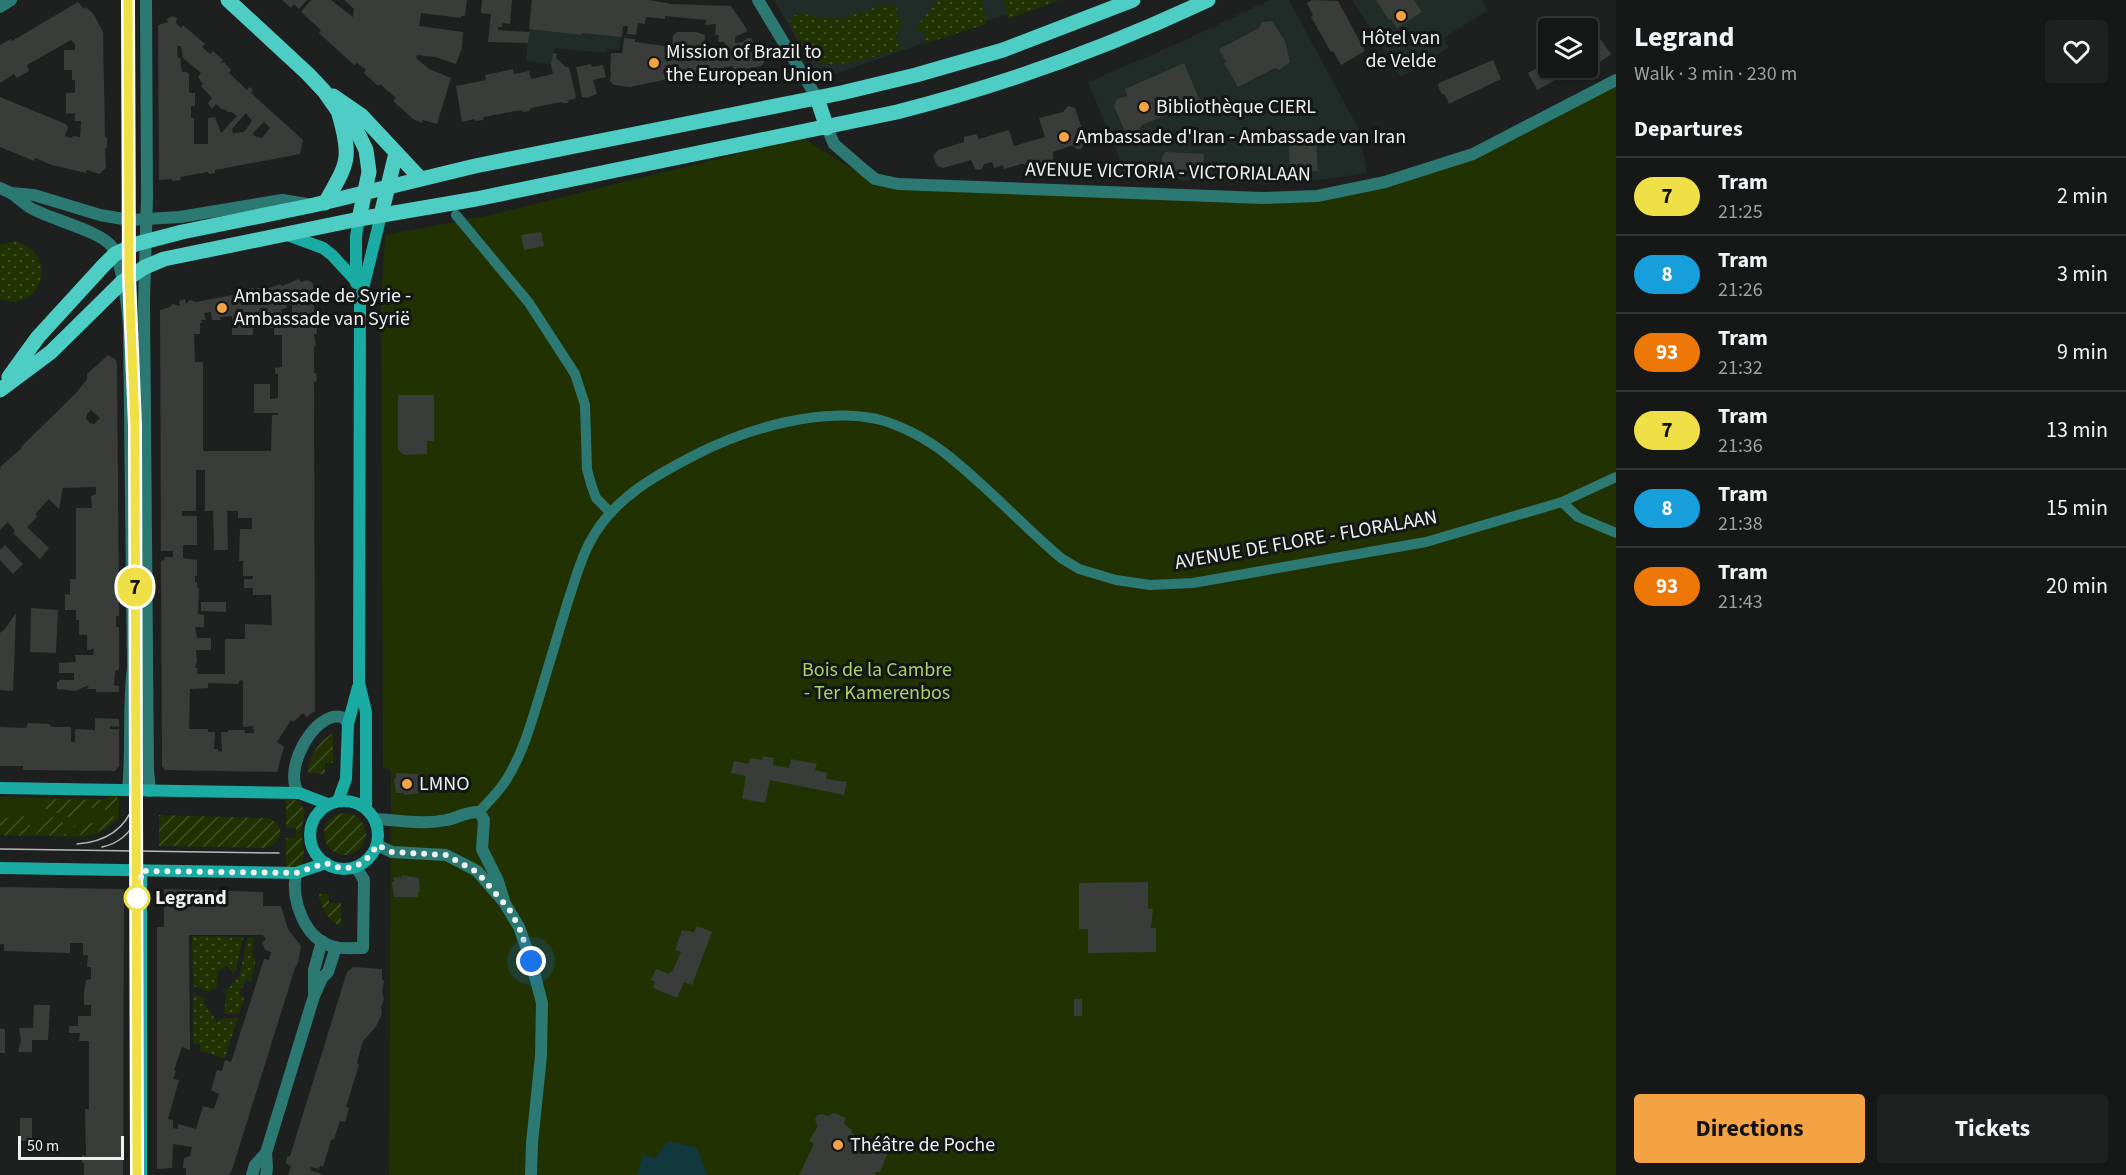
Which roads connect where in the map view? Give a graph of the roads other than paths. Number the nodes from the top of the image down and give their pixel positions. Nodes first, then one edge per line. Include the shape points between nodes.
1 (11, 0) edge
2 (146, 0) edge
3 (219, 0) edge
4 (758, 0) edge
5 (1133, 0) edge
6 (1201, 1) edge
7 (231, 4) edge
8 (0, 7) edge
9 (1616, 81) edge
10 (324, 91) junction
11 (817, 98) junction
12 (338, 111) junction
13 (827, 128) junction
14 (396, 153) junction
15 (420, 178) junction
16 (388, 186) junction
17 (6, 190) edge
18 (365, 192) junction
19 (319, 204) junction
20 (381, 215) junction
21 (456, 215) dead end
22 (146, 219) junction
23 (359, 219) junction
24 (284, 234) junction
25 (145, 241) junction
26 (116, 254) junction
27 (145, 267) junction
28 (355, 280) junction
29 (122, 282) junction
30 (360, 301) junction
31 (0, 390) edge
32 (1616, 477) edge
33 (1562, 502) junction
34 (611, 513) junction
35 (1616, 533) edge
36 (359, 683) junction
37 (348, 724) junction
38 (0, 788) edge
39 (128, 790) junction
40 (150, 791) junction
41 (299, 793) junction
42 (333, 802) junction
43 (366, 808) junction
44 (479, 812) junction
45 (375, 819) junction
46 (377, 845) junction
47 (326, 863) junction
48 (356, 867) junction
49 (0, 868) edge
50 (141, 871) junction
51 (296, 873) junction
52 (504, 902) junction
53 (322, 941) junction
54 (336, 947) junction
55 (314, 996) junction
56 (266, 1153) junction
57 (141, 1175) edge
58 (252, 1175) edge
59 (266, 1175) edge
60 (531, 1175) edge

1 - 8 street
2 - 22 street
3 - 7 main road
4 - 11 street
5 - 11 main road via 1003,50
6 - 13 main road via 1076,57 960,96
7 - 10 main road
9 - 13 street, AVENUE VICTORIA - VICTORIALAAN via 1473,154 1386,182 1317,196 1262,198 898,184 875,179 834,144
10 - 12 main road
10 - 14 main road via 362,116
11 - 13 main road
11 - 15 main road
12 - 18 main road via 355,127 366,150 369,172
12 - 19 main road via 347,156 343,172
13 - 20 main road
14 - 15 main road
14 - 16 main road
15 - 16 main road
16 - 18 main road
16 - 20 main road
17 - 22 street via 100,215
17 - 26 street via 30,207 109,243
18 - 19 main road
18 - 23 main road
19 - 22 street via 282,200
19 - 25 main road
20 - 23 main road
20 - 30 main road
21 - 34 street via 529,303 575,374 585,405 587,470 596,498
22 - 25 street
23 - 24 main road
23 - 28 main road
24 - 27 main road via 164,259
24 - 28 main road via 323,248
25 - 26 main road
25 - 27 street
26 - 29 street
26 - 31 main road via 38,337
27 - 29 main road
27 - 40 street
28 - 30 main road
29 - 31 main road via 51,352
29 - 39 street via 129,328 133,632
30 - 36 main road
32 - 33 street, AVENUE DE FLORE - FLORALAAN
33 - 34 street, AVENUE DE FLORE - FLORALAAN via 1426,542 1245,575 1150,585 1078,569 1054,553 945,453 913,433 878,419 834,416 758,429 709,448 656,475
33 - 35 street via 1578,517
34 - 44 street, AVENUE DE FLORE - FLORALAAN via 590,542 578,572 517,761 498,792
36 - 37 main road
36 - 43 main road via 366,712
37 - 41 street via 340,716 333,717 306,740 294,768 295,789
37 - 42 main road via 346,778
38 - 39 main road
39 - 40 main road
40 - 41 main road
41 - 42 main road
42 - 43 main road via 353,801
42 - 47 main road via 319,812 310,833 317,855
43 - 45 main road
44 - 45 street via 423,822
44 - 52 street via 484,820 482,849
45 - 46 main road
46 - 48 main road
46 - 52 street via 392,852 446,855 477,872
47 - 48 main road via 335,868
47 - 51 main road
48 - 54 street via 364,880 363,948
49 - 50 main road
50 - 51 main road
50 - 57 main road
51 - 53 street via 294,886 300,913
52 - 60 street via 519,927 542,1003
53 - 54 street
53 - 55 street via 314,970
54 - 55 street
55 - 56 street
56 - 58 street
56 - 59 street

